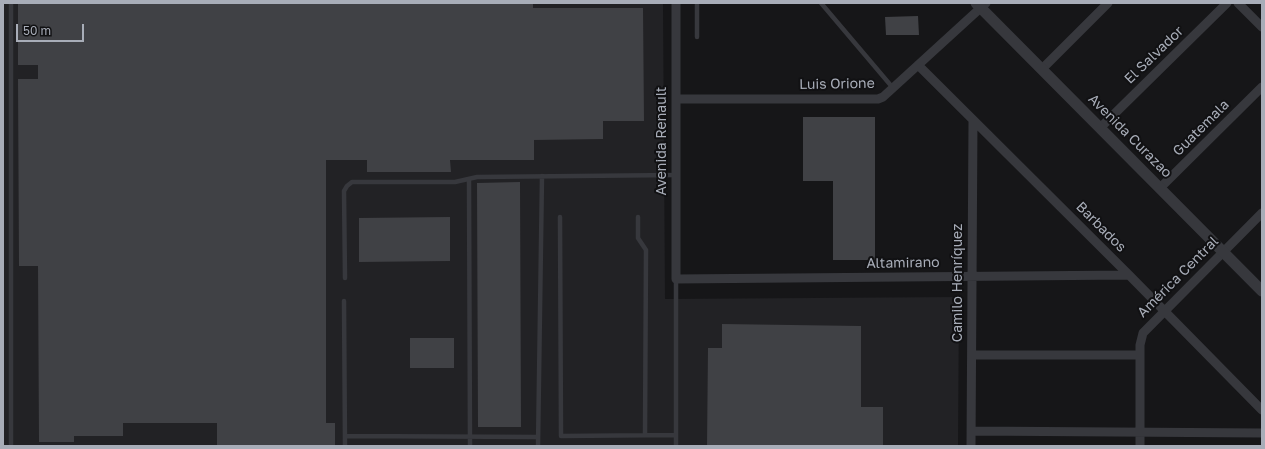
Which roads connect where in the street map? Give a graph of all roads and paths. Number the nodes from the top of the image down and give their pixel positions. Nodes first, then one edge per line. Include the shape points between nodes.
1 (12, 3) edge
2 (676, 3) edge
3 (697, 3) edge
4 (821, 3) edge
5 (1108, 3) edge
6 (1227, 3) edge
7 (1238, 3) edge
8 (981, 5) edge
9 (1262, 27) edge
10 (697, 37) dead end
11 (918, 65) junction
12 (1042, 70) junction
13 (1262, 87) edge
14 (893, 88) junction
15 (676, 99) junction
16 (973, 120) junction
17 (1100, 128) junction
18 (676, 175) junction
19 (542, 176) junction
20 (469, 179) junction
21 (1160, 188) junction
22 (1262, 213) edge
23 (560, 217) dead end
24 (638, 217) dead end
25 (1223, 251) junction
26 (1129, 275) junction
27 (972, 276) junction
28 (345, 278) dead end
29 (676, 279) junction
30 (1262, 291) edge
31 (344, 301) dead end
32 (1164, 311) junction
33 (972, 355) junction
34 (1140, 356) junction
35 (1262, 410) edge
36 (972, 431) junction
37 (1140, 432) junction
38 (1262, 433) edge
39 (645, 435) junction
40 (676, 435) junction
41 (345, 436) junction
42 (470, 436) junction
43 (538, 437) junction
44 (11, 446) edge
45 (345, 446) edge
46 (470, 446) edge
47 (538, 446) edge
48 (676, 446) edge
49 (972, 446) edge
50 (1140, 446) edge

1 - 44 lane
2 - 15 street, Avenida Renault
3 - 10 lane
4 - 14 lane
5 - 12 street
6 - 17 street, El Salvador
7 - 9 street
8 - 11 street, Luis Orione
8 - 12 street, Avenida Curazao
11 - 14 street, Luis Orione
11 - 16 street, Barbados
12 - 17 street, Avenida Curazao
13 - 21 street, Guatemala
14 - 15 street, Luis Orione via 878,99
15 - 18 street, Avenida Renault
16 - 26 street, Barbados
16 - 27 street, Camilo Henríquez
17 - 21 street, Avenida Curazao
18 - 19 lane
18 - 29 street, Avenida Renault
19 - 20 lane
19 - 43 lane
20 - 28 lane via 455,182 352,182 344,191
20 - 42 lane
21 - 25 street, Avenida Curazao
22 - 25 street, América Central
23 - 39 lane via 560,436
24 - 39 lane via 638,238 646,250
25 - 30 street, Avenida Curazao
25 - 32 street, América Central
26 - 27 street, Altamirano
26 - 32 street, Barbados
27 - 29 street, Altamirano
27 - 33 street, Camilo Henríquez
29 - 40 lane
31 - 41 lane
32 - 34 street, América Central via 1143,333
32 - 35 street, Barbados
33 - 34 street
33 - 36 street, Camilo Henríquez
34 - 37 street, América Central
36 - 37 street
36 - 49 street, Camilo Henríquez
37 - 38 street
37 - 50 street, América Central
39 - 40 lane
40 - 48 lane
41 - 42 lane
41 - 45 lane
42 - 43 lane
42 - 46 lane
43 - 47 lane

